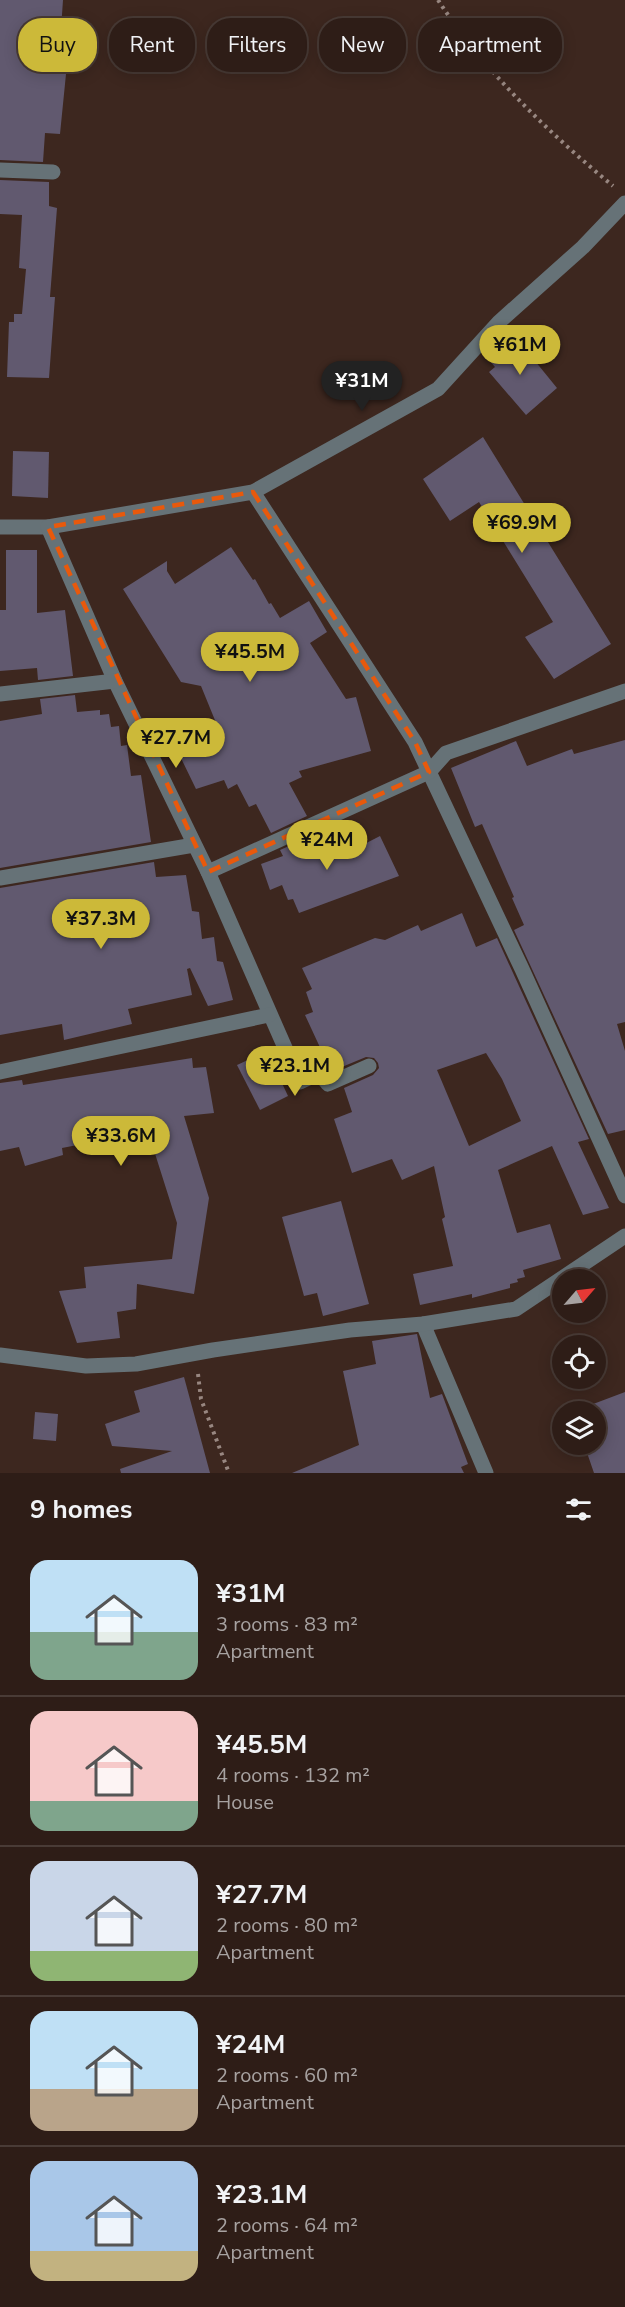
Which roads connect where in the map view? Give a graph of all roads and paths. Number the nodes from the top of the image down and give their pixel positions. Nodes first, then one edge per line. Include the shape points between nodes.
1 (438, 0) edge
2 (0, 170) edge
3 (52, 172) dead end
4 (616, 189) dead end
5 (625, 203) edge
6 (253, 492) junction
7 (0, 527) edge
8 (48, 527) junction
9 (115, 681) junction
10 (625, 691) edge
11 (0, 694) edge
12 (429, 772) junction
13 (194, 845) junction
14 (208, 872) junction
15 (0, 878) edge
16 (269, 1015) junction
17 (369, 1066) dead end
18 (0, 1072) edge
19 (625, 1196) edge
20 (625, 1236) edge
21 (423, 1324) junction
22 (194, 1353) junction
23 (0, 1355) edge
24 (229, 1473) edge
25 (486, 1473) edge

1 - 4 path via 467,42 499,78
2 - 3 street
5 - 6 street via 583,247 499,322 438,388
6 - 8 street
6 - 12 street via 415,742
7 - 8 street
8 - 9 street
9 - 11 street
9 - 13 street
10 - 12 street via 446,753
12 - 14 street
12 - 19 street
13 - 14 street
13 - 15 street
14 - 16 street
16 - 17 street via 300,1082 320,1072 328,1084
16 - 18 street
20 - 21 street via 516,1309
21 - 22 street via 350,1330
21 - 25 street
22 - 23 street via 136,1364 86,1366
22 - 24 path via 201,1399

